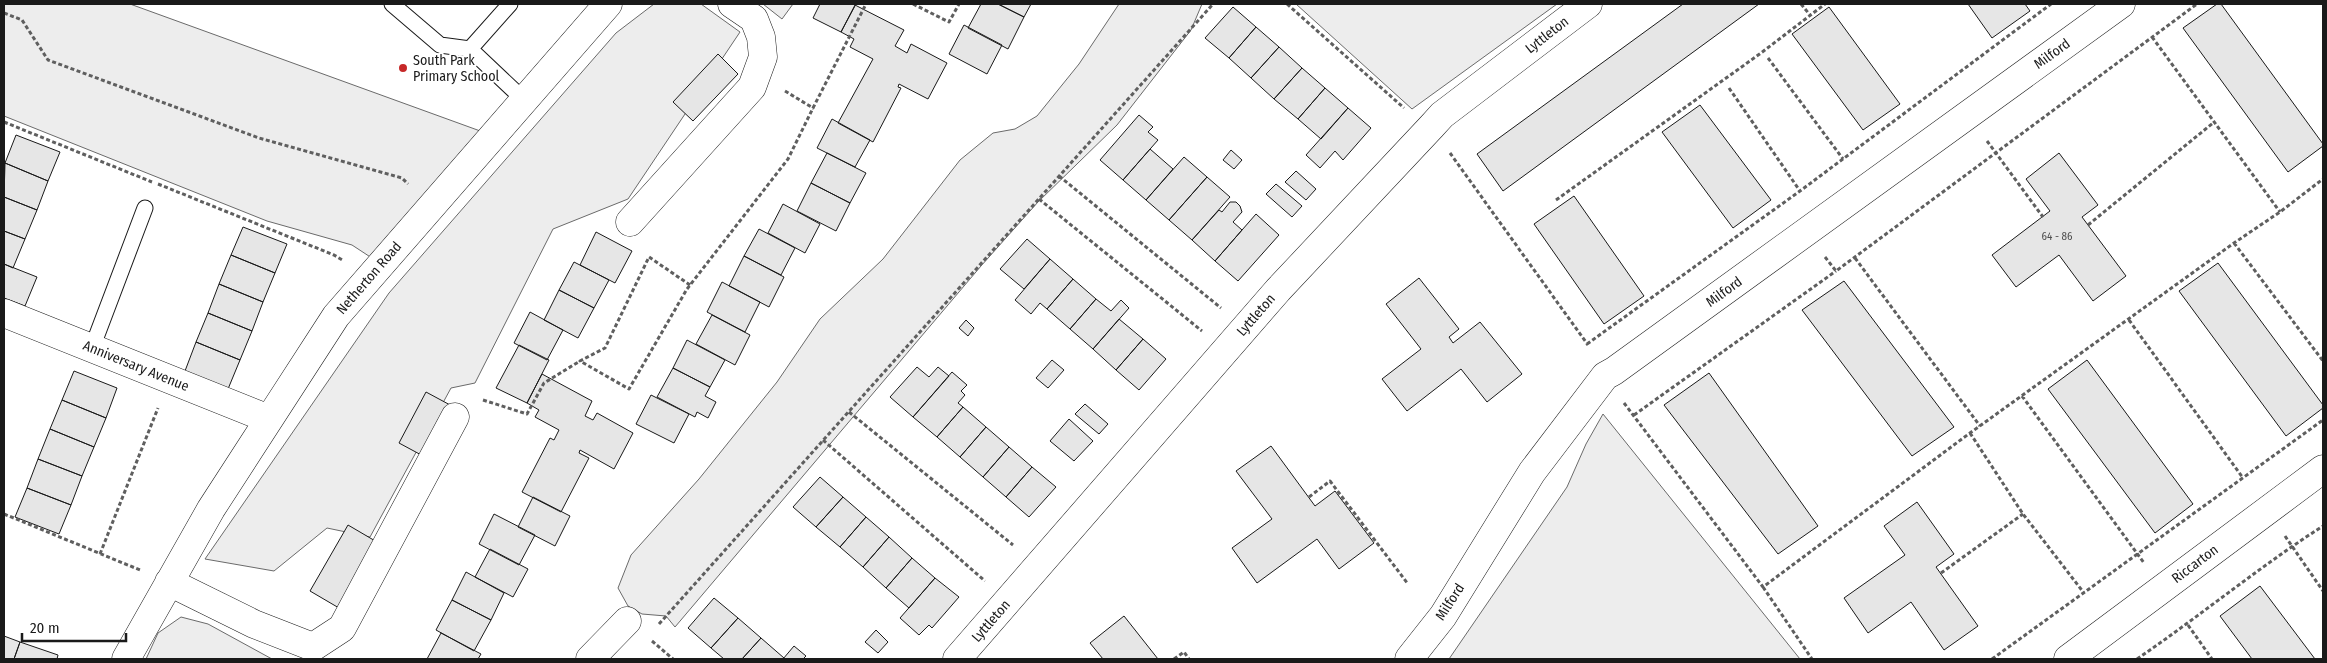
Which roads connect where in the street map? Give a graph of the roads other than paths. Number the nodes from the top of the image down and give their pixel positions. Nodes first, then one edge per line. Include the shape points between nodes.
1 (392, 4) edge
2 (510, 4) edge
3 (608, 4) edge
4 (732, 4) edge
5 (1588, 4) edge
6 (2121, 4) edge
7 (470, 49) junction
8 (524, 100) junction
9 (145, 208) dead end
10 (630, 222) dead end
11 (4, 313) edge
12 (92, 348) junction
13 (455, 417) road end
14 (269, 419) junction
15 (2323, 468) edge
16 (170, 582) junction
17 (627, 621) road end
18 (126, 659) edge
19 (590, 659) edge
20 (957, 659) edge
21 (1409, 659) edge
22 (2068, 659) edge

1 - 7 lane via 440,45
2 - 7 lane
3 - 8 street, Netherton Road
4 - 10 street via 754,19 760,36 763,57 752,87
5 - 20 street, Lyttleton via 1442,115 1245,328
6 - 21 street, Milford via 1605,376 1532,472 1443,616
7 - 8 lane
8 - 14 street, Netherton Road via 336,316
9 - 12 lane
11 - 12 street, Anniversary Avenue
12 - 14 street, Anniversary Avenue
13 - 16 street via 342,628 313,647 254,624
14 - 16 street, Netherton Road via 210,509
15 - 22 street, Riccarton
16 - 18 street, Netherton Road
17 - 19 street

